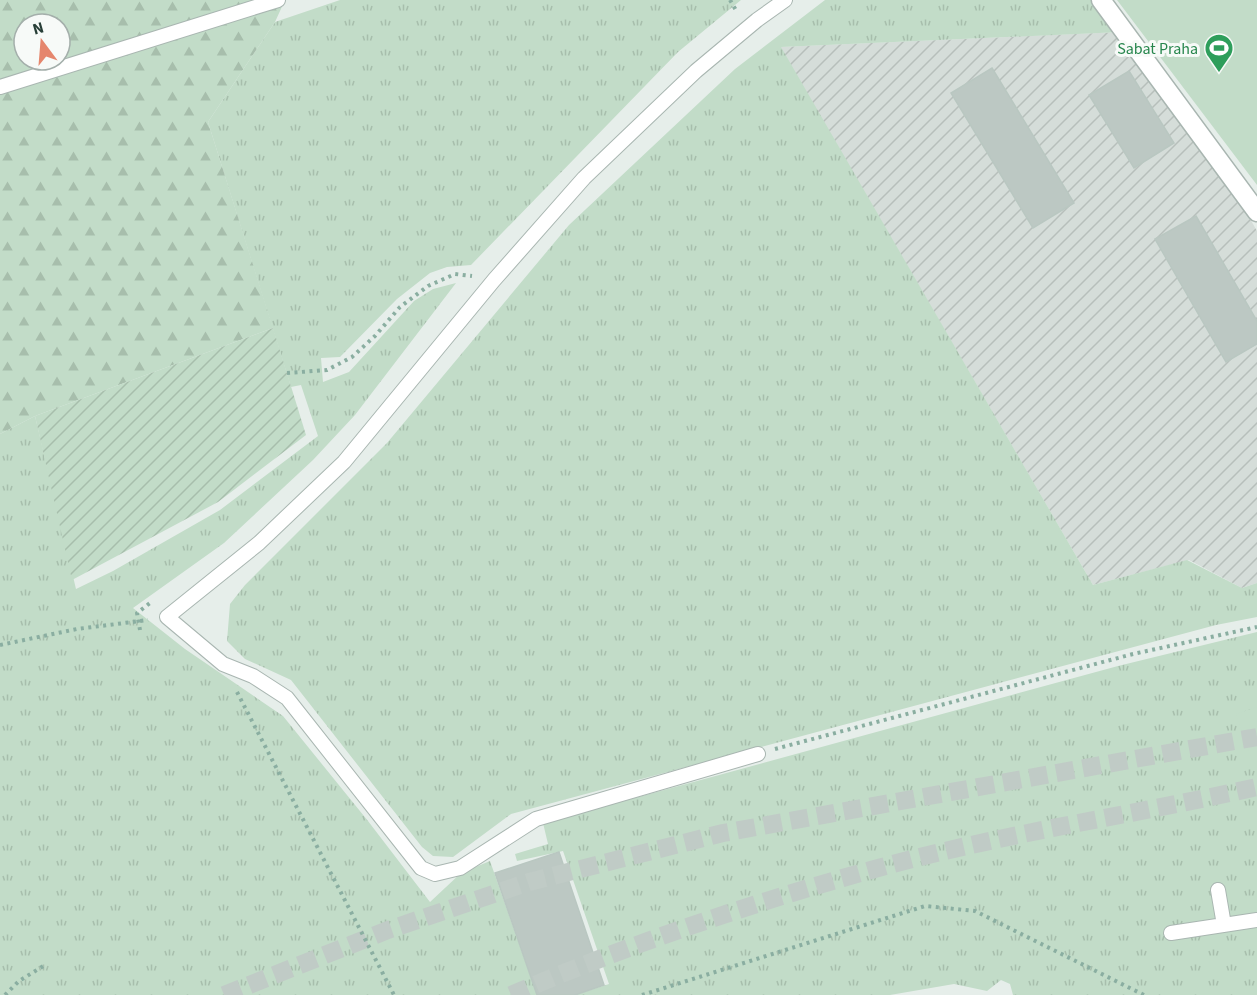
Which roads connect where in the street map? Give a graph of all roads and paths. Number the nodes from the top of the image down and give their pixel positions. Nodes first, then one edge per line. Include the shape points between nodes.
1 (278, 0) edge
2 (730, 0) edge
3 (785, 0) edge
4 (1101, 0) edge
5 (738, 14) dead end
6 (0, 87) edge
7 (1257, 212) edge
8 (494, 280) junction
9 (287, 373) dead end
10 (167, 617) junction
11 (1257, 627) edge
12 (0, 645) edge
13 (223, 664) junction
14 (758, 754) joint
15 (1218, 890) dead end
16 (1257, 920) edge
17 (1224, 925) junction
18 (1171, 933) dead end
19 (45, 965) dead end
20 (5, 995) edge
21 (394, 995) edge
22 (642, 995) edge
23 (1144, 995) edge

1 - 6 lane
2 - 5 path
3 - 8 lane via 696,71 584,178
4 - 7 street
8 - 9 path via 455,274 428,286 400,307 352,357 327,370
8 - 10 lane via 344,462 259,543
10 - 12 path via 77,629
10 - 13 lane
11 - 14 path via 1133,654
13 - 14 lane via 254,676 287,698 421,868 435,874 460,868 536,819
13 - 21 path
15 - 17 lane
16 - 17 lane
17 - 18 lane
19 - 20 path
22 - 23 path via 925,906 975,911

